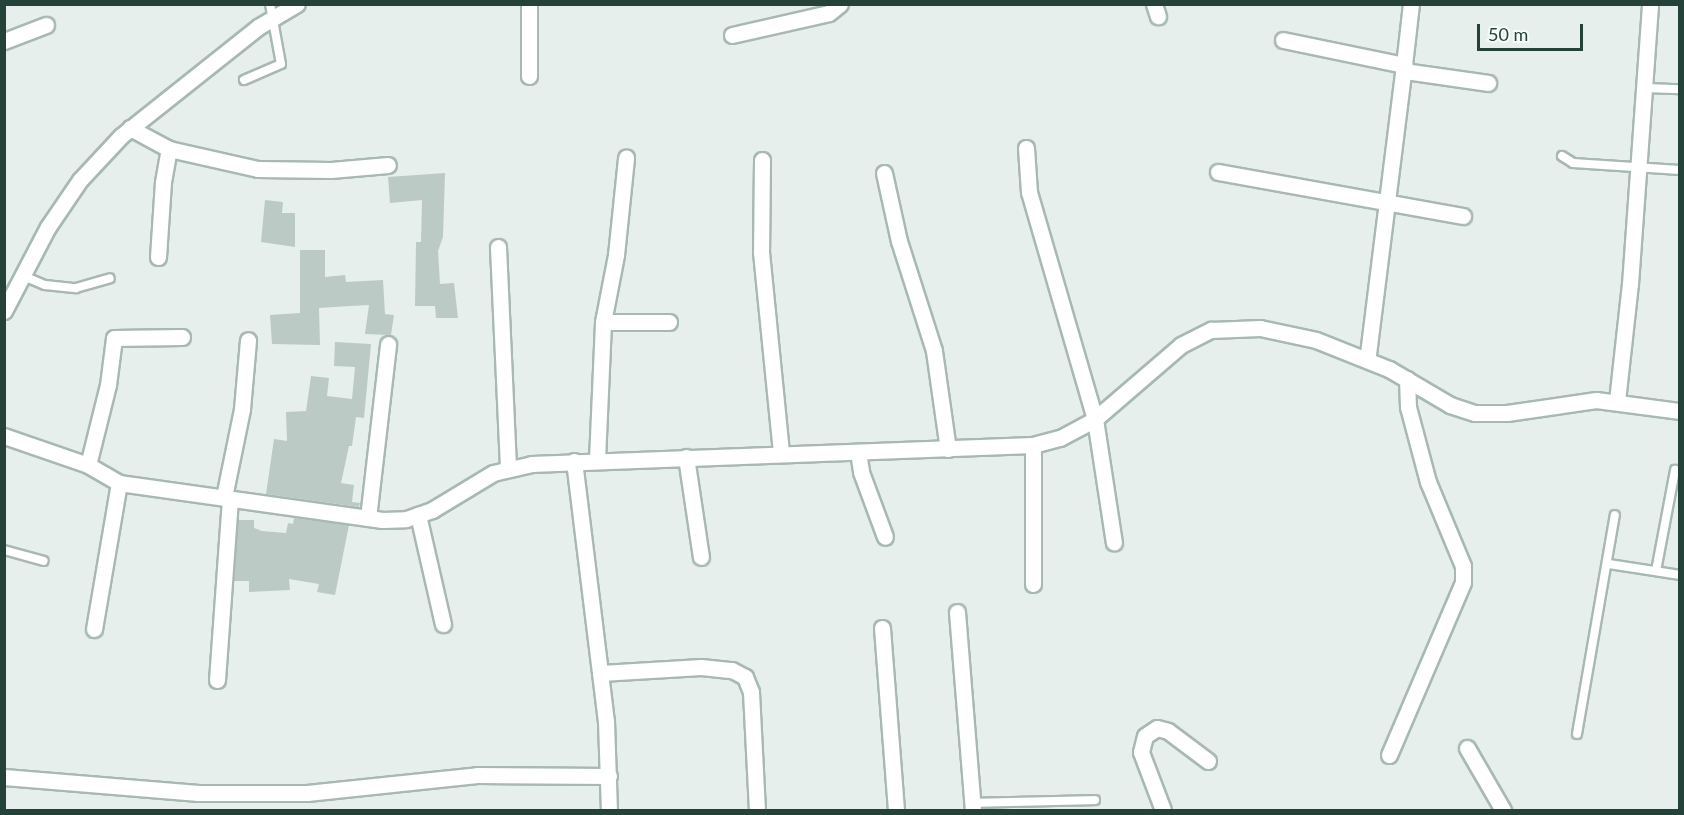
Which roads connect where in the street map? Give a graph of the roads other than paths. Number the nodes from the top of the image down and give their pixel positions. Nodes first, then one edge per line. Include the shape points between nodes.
1 (297, 4) edge
2 (529, 4) edge
3 (840, 4) edge
4 (1412, 4) edge
5 (1650, 4) edge
6 (271, 11) edge
7 (46, 25) dead end
8 (732, 35) dead end
9 (1283, 40) dead end
10 (4, 41) edge
11 (1404, 68) junction
12 (529, 76) dead end
13 (244, 80) dead end
14 (1488, 83) dead end
15 (1645, 88) junction
16 (1680, 89) edge
17 (130, 128) junction
18 (1026, 148) dead end
19 (169, 149) junction
20 (1562, 156) dead end
21 (626, 158) dead end
22 (762, 160) dead end
23 (388, 165) dead end
24 (1639, 169) junction
25 (1680, 170) edge
26 (1218, 172) dead end
27 (884, 173) dead end
28 (1387, 205) junction
29 (1463, 216) dead end
30 (498, 247) dead end
31 (158, 257) dead end
32 (21, 275) junction
33 (110, 278) dead end
34 (4, 311) edge
35 (603, 322) junction
36 (669, 322) dead end
37 (182, 337) dead end
38 (248, 340) dead end
39 (388, 344) dead end
40 (1366, 360) junction
41 (1407, 380) junction
42 (1617, 401) junction
43 (1680, 411) edge
44 (1095, 419) junction
45 (4, 436) edge
46 (1033, 446) junction
47 (948, 449) junction
48 (858, 452) junction
49 (781, 454) junction
50 (686, 457) junction
51 (597, 460) junction
52 (574, 461) junction
53 (88, 465) junction
54 (508, 470) junction
55 (1675, 470) dead end
56 (119, 483) junction
57 (227, 497) junction
58 (418, 515) junction
59 (1615, 515) dead end
60 (368, 518) junction
61 (885, 537) dead end
62 (1114, 543) dead end
63 (4, 550) edge
64 (701, 557) dead end
65 (44, 561) dead end
66 (1609, 564) junction
67 (1656, 571) junction
68 (1680, 575) edge
69 (1033, 584) dead end
70 (957, 612) dead end
71 (443, 624) dead end
72 (882, 628) dead end
73 (94, 629) dead end
74 (601, 673) junction
75 (217, 680) dead end
76 (1577, 734) dead end
77 (1467, 748) dead end
78 (1389, 755) dead end
79 (1208, 761) dead end
80 (609, 776) junction
81 (4, 777) edge
82 (1095, 800) dead end
83 (973, 806) edge
84 (609, 810) edge
85 (757, 810) edge
86 (896, 810) edge
87 (1163, 810) edge
88 (1503, 810) edge

1 - 6 street
2 - 12 street
3 - 8 street via 829,13
4 - 11 street
5 - 15 street
6 - 13 lane via 281,64
6 - 17 street
7 - 10 street
9 - 11 street
11 - 14 street
11 - 28 street
15 - 16 lane
15 - 24 street
17 - 19 street
17 - 32 street via 80,180
18 - 44 street via 1029,192
19 - 23 street via 258,169 330,171
19 - 31 street
20 - 24 lane via 1573,162
21 - 35 street via 616,255
22 - 49 street via 761,252
24 - 25 lane
24 - 42 street
26 - 28 street
27 - 47 street via 899,241 934,351
28 - 29 street
28 - 40 street
30 - 54 street via 501,382
32 - 33 lane via 45,285 76,288
32 - 34 street
35 - 36 street
35 - 51 street
37 - 53 street via 114,338 108,385
38 - 57 street via 242,409
39 - 60 street
40 - 41 street
40 - 44 street via 1316,340 1260,328 1211,330 1181,345
41 - 42 street via 1450,405 1475,413
41 - 78 street via 1408,407 1428,482 1463,566 1463,582
42 - 43 street
44 - 46 street via 1060,438
44 - 62 street
45 - 53 street
46 - 47 street
46 - 69 street
47 - 48 street
48 - 49 street
48 - 61 street via 861,472
49 - 50 street
50 - 51 street
50 - 64 street
51 - 52 street
52 - 54 street
52 - 74 street
53 - 56 street
54 - 58 street via 493,473
55 - 67 lane
56 - 57 street
56 - 73 street
57 - 60 street
57 - 75 street
58 - 60 street
58 - 71 street
59 - 66 lane
63 - 65 lane
66 - 67 lane
66 - 76 lane
67 - 68 lane
70 - 83 street
72 - 86 street
74 - 80 street
74 - 85 street via 701,667 732,670 745,677 751,692
77 - 88 street
79 - 87 street via 1168,731 1156,728 1145,736 1141,752
80 - 81 street via 477,775 307,793 198,793
80 - 84 street
82 - 83 lane

